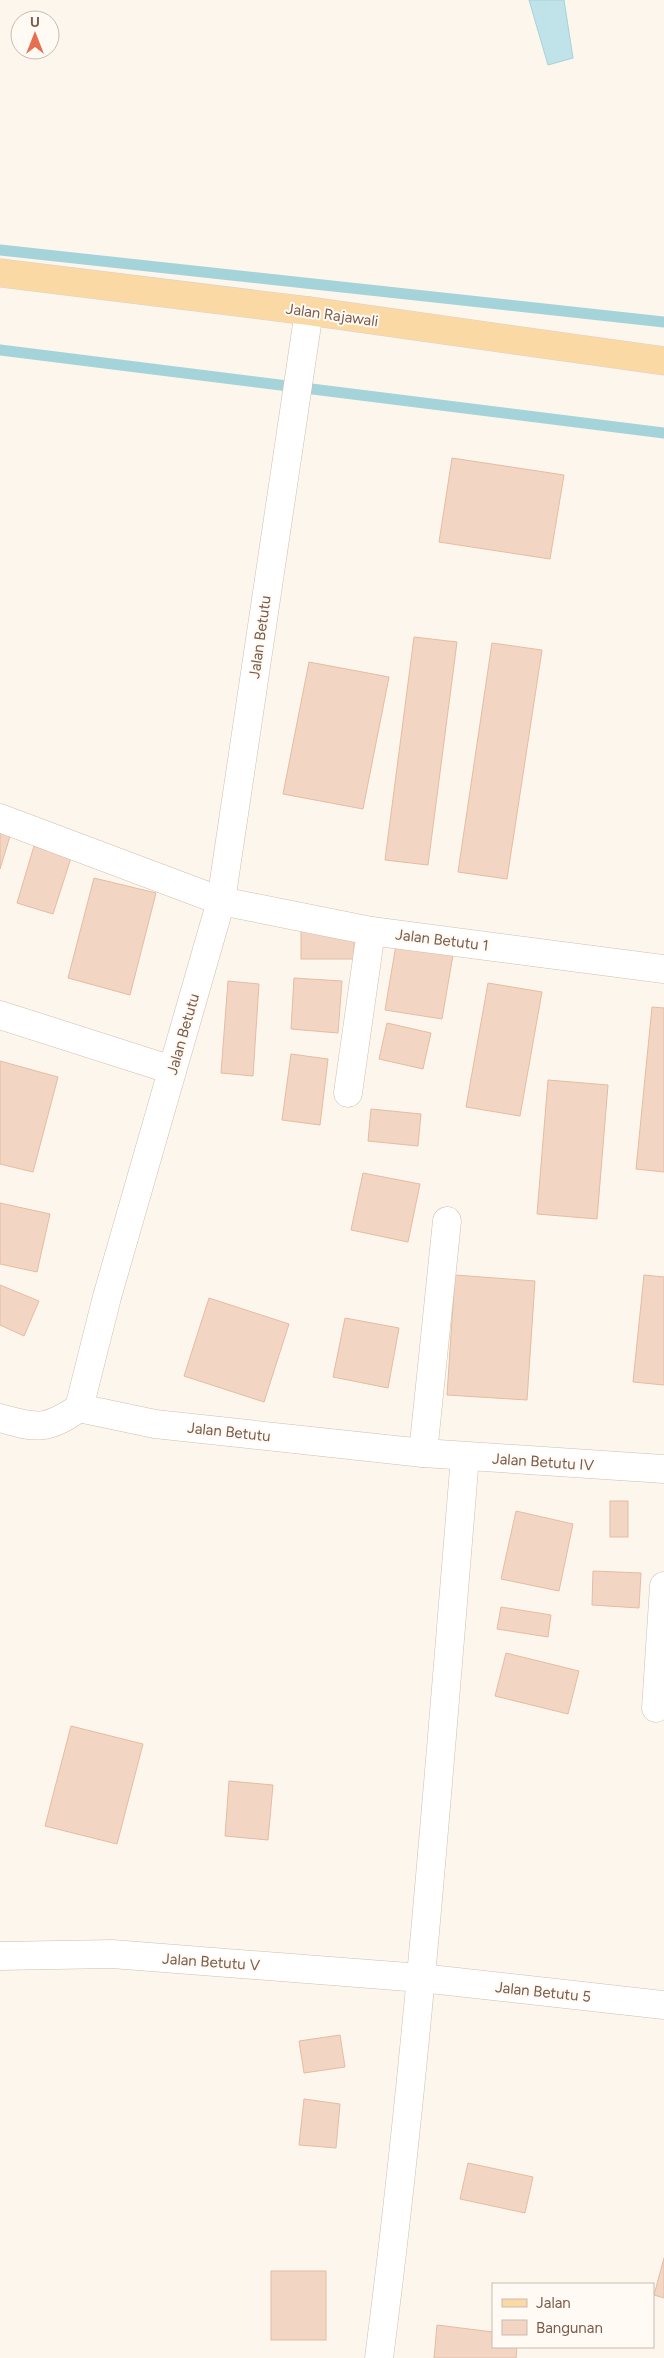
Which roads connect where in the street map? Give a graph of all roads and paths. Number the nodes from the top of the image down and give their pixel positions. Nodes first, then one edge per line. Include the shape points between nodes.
1 (0, 273) edge
2 (309, 311) junction
3 (664, 361) edge
4 (0, 818) edge
5 (221, 900) junction
6 (371, 931) junction
7 (664, 969) edge
8 (0, 1015) edge
9 (172, 1070) junction
10 (348, 1093) dead end
11 (447, 1221) dead end
12 (79, 1408) junction
13 (0, 1418) edge
14 (423, 1453) junction
15 (465, 1457) junction
16 (664, 1469) edge
17 (664, 1586) edge
18 (656, 1708) dead end
19 (0, 1956) edge
20 (421, 1978) junction
21 (664, 2006) edge
22 (379, 2358) edge

1 - 2 main road, Jalan Rajawali
2 - 3 main road, Jalan Rajawali
2 - 5 street, Jalan Betutu
4 - 5 street, Jalan Betutu 1
5 - 6 street, Jalan Betutu 1
5 - 9 street, Jalan Betutu
6 - 7 street, Jalan Betutu 1
6 - 10 street
8 - 9 street
9 - 12 street, Jalan Betutu
11 - 14 street
12 - 13 street via 58,1422 39,1427
12 - 14 street, Jalan Betutu via 155,1424
14 - 15 street, Jalan Betutu IV
15 - 16 street, Jalan Betutu IV
15 - 20 street
17 - 18 street
19 - 20 street, Jalan Betutu V via 112,1954
20 - 21 street, Jalan Betutu 5
20 - 22 street via 397,2219

